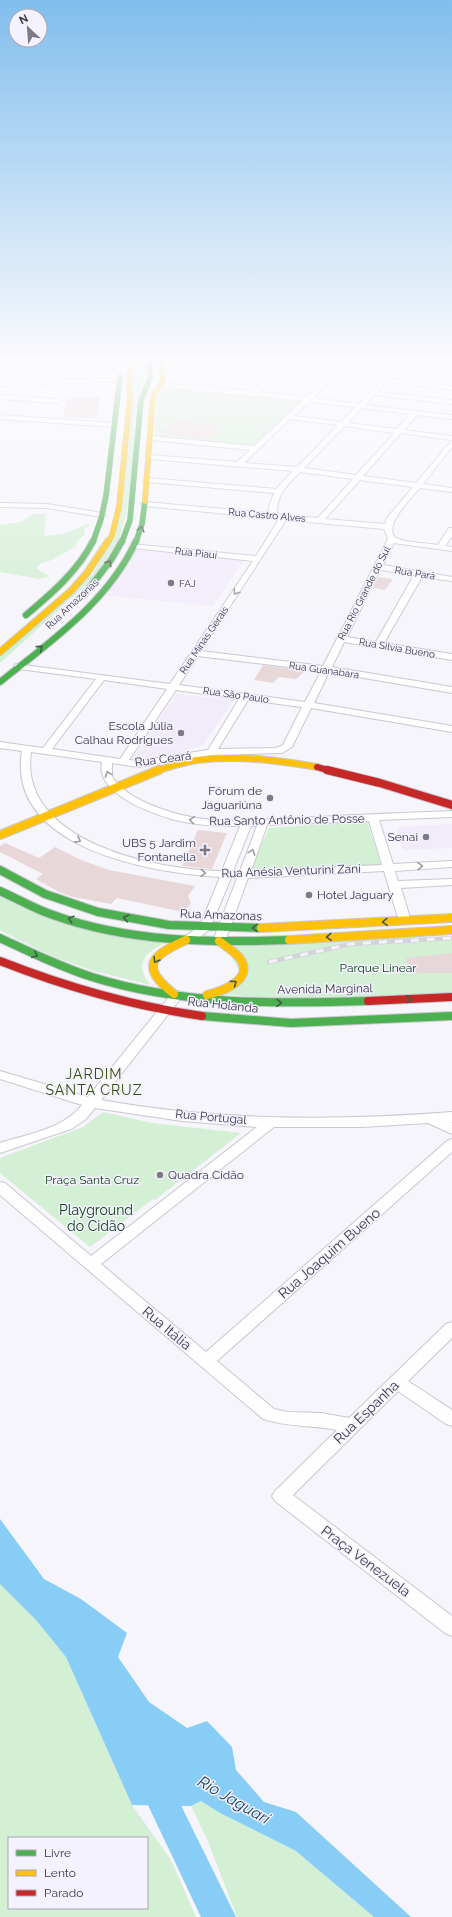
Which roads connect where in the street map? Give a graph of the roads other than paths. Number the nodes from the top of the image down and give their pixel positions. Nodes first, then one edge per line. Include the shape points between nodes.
1 (110, 451) edge
2 (125, 451) edge
3 (136, 451) edge
4 (150, 451) edge
5 (252, 451) edge
6 (317, 451) edge
7 (380, 451) edge
8 (444, 451) edge
9 (150, 457) junction
10 (239, 464) junction
11 (299, 470) junction
12 (357, 477) junction
13 (147, 480) junction
14 (417, 486) junction
15 (452, 490) edge
16 (278, 491) junction
17 (146, 504) junction
18 (0, 505) edge
19 (102, 515) junction
20 (273, 516) junction
21 (284, 517) junction
22 (320, 520) junction
23 (388, 527) junction
24 (452, 530) edge
25 (392, 539) junction
26 (134, 546) junction
27 (440, 548) junction
28 (452, 550) edge
29 (258, 559) junction
30 (377, 567) junction
31 (419, 574) junction
32 (452, 579) edge
33 (78, 600) dead end
34 (21, 620) dead end
35 (342, 639) junction
36 (379, 644) junction
37 (0, 652) edge
38 (196, 653) junction
39 (452, 657) edge
40 (19, 666) junction
41 (326, 669) junction
42 (102, 677) junction
43 (0, 682) edge
44 (173, 687) junction
45 (452, 690) edge
46 (245, 697) junction
47 (308, 705) junction
48 (452, 729) edge
49 (0, 745) edge
50 (27, 748) junction
51 (46, 751) junction
52 (278, 751) joint
53 (210, 752) junction
54 (108, 760) junction
55 (123, 762) junction
56 (116, 787) junction
57 (425, 797) junction
58 (452, 804) edge
59 (452, 814) edge
60 (426, 815) junction
61 (47, 817) junction
62 (373, 818) junction
63 (248, 823) junction
64 (263, 823) junction
65 (0, 835) edge
66 (452, 864) edge
67 (388, 868) junction
68 (0, 870) edge
69 (227, 874) junction
70 (244, 875) junction
71 (452, 882) edge
72 (394, 885) junction
73 (0, 891) edge
74 (452, 918) edge
75 (405, 921) junction
76 (205, 928) junction
77 (224, 928) junction
78 (452, 930) edge
79 (0, 938) edge
80 (188, 940) junction
81 (219, 941) junction
82 (0, 961) edge
83 (177, 995) junction
84 (199, 997) junction
85 (452, 997) edge
86 (164, 1011) junction
87 (452, 1016) edge
88 (0, 1075) edge
89 (91, 1102) junction
90 (452, 1117) edge
91 (428, 1119) junction
92 (272, 1122) junction
93 (452, 1129) edge
94 (452, 1144) edge
95 (0, 1148) edge
96 (0, 1187) edge
97 (91, 1264) junction
98 (452, 1328) edge
99 (207, 1361) junction
100 (397, 1382) junction
101 (452, 1419) edge
102 (353, 1426) junction
103 (281, 1496) joint
104 (452, 1627) edge

1 - 19 street
2 - 37 street via 119,507 112,535 91,568 71,591
33 -> 3 street via 116,554 125,536 130,520
4 - 9 street, Rua Amazonas
5 - 10 street
6 - 11 street
7 - 12 street
8 - 14 street
9 - 10 street
9 - 13 street, Rua Amazonas
10 - 11 street
11 - 12 street
11 - 16 street
12 - 14 street
12 - 22 street
13 - 16 street
13 - 17 street, Rua Amazonas
14 - 15 street
14 - 23 street via 390,520
16 - 20 street
17 - 20 street, Rua Castro Alves
26 -> 17 street, Rua Amazonas
18 - 19 street via 47,506
19 - 34 street via 95,536 78,563 49,596
20 - 21 street, Rua Castro Alves
21 - 22 street, Rua Castro Alves
21 - 29 street, Rua Minas Gerais
22 - 23 street, Rua Castro Alves
23 - 25 street, Rua Rio Grande do Sul via 388,534
24 - 27 street
25 - 27 street
25 - 30 street, Rua Rio Grande do Sul
26 - 29 street, Rua Piauí
40 -> 26 street, Rua Amazonas via 103,591
27 - 28 street
29 -> 38 street, Rua Minas Gerais
30 - 31 street, Rua Pará
30 - 35 street, Rua Rio Grande do Sul
31 - 32 street, Rua Pará
31 - 36 street
35 - 36 street, Rua Silvia Bueno
35 - 41 street, Rua Rio Grande do Sul
36 - 39 street, Rua Silvia Bueno
38 - 41 street, Rua Guanabara
38 - 44 street, Rua Minas Gerais
40 - 42 street, Rua São Paulo
40 - 43 street, Rua Amazonas
41 - 45 street, Rua Guanabara
41 - 47 street, Rua Rio Grande do Sul
42 - 44 street, Rua São Paulo
42 - 51 street
44 - 46 street, Rua São Paulo
44 - 55 street, Rua Minas Gerais
46 - 47 street, Rua São Paulo
46 - 53 street
47 - 48 street, Rua São Paulo
47 - 52 street, Rua Rio Grande do Sul via 287,746
49 - 50 street, Rua Ceará
50 - 51 street, Rua Ceará
50 - 61 street, Rua Anésia Venturini Zani via 24,762 25,779 32,796
51 - 54 street, Rua Ceará
52 - 53 street, Rua Ceará
53 - 55 street, Rua Ceará via 138,764
54 - 55 street, Rua Ceará
56 -> 54 street, Rua Santo Antônio de Posse via 105,768
56 - 57 street via 159,770 186,763 241,757 315,766
56 - 61 street
63 -> 56 street, Rua Santo Antônio de Posse via 218,824 164,815 144,806
57 - 58 street
57 - 60 street via 435,803 436,807 434,812
59 - 60 street, Rua Santo Antônio de Posse
60 - 62 street, Rua Santo Antônio de Posse
61 - 65 street
61 -> 69 street, Rua Anésia Venturini Zani via 67,834 99,850 143,864 186,872
62 - 64 street, Rua Santo Antônio de Posse
62 - 67 street
63 - 64 street, Rua Santo Antônio de Posse
63 - 69 street
70 -> 64 street
67 -> 66 street, Rua Anésia Venturini Zani
67 - 70 street, Rua Anésia Venturini Zani
67 - 72 street
76 -> 68 street, Rua Amazonas via 141,921 98,912 45,894
69 - 70 street, Rua Anésia Venturini Zani
69 - 76 street
70 - 77 street
71 - 72 street
72 - 75 street
80 -> 73 street via 98,928 27,904
74 - 75 street, Rua Amazonas
75 -> 77 street, Rua Amazonas via 252,929
76 - 77 street, Rua Amazonas
76 - 80 street
77 - 81 street
78 -> 81 street
79 -> 83 street via 54,963 128,986
80 - 81 street
80 -> 83 street via 160,953 153,961 151,970 160,985
84 -> 81 street via 218,993 242,978 244,968 240,959
82 - 86 street, Rua Holanda via 76,991
83 - 84 street
83 - 86 street
84 -> 85 street, Avenida Marginal via 293,1004
86 - 87 street, Rua Holanda via 234,1020 291,1023
86 - 89 street
88 - 89 street, Rua Portugal
89 - 92 street, Rua Portugal via 185,1116
89 - 95 street via 80,1117 66,1126
90 - 91 street, Rua Portugal
91 - 92 street, Rua Portugal via 359,1123
91 - 93 street via 441,1122
92 - 97 street
94 - 99 street, Rua Joaquim Bueno
96 - 97 street, Rua Itália
97 - 99 street, Rua Itália
98 - 100 street, Rua Espanha
99 - 102 street, Rua Itália via 269,1414 288,1419 321,1420
100 - 101 street
100 - 102 street, Rua Espanha
102 - 103 street, Rua Espanha
103 - 104 street, Praça Venezuela

